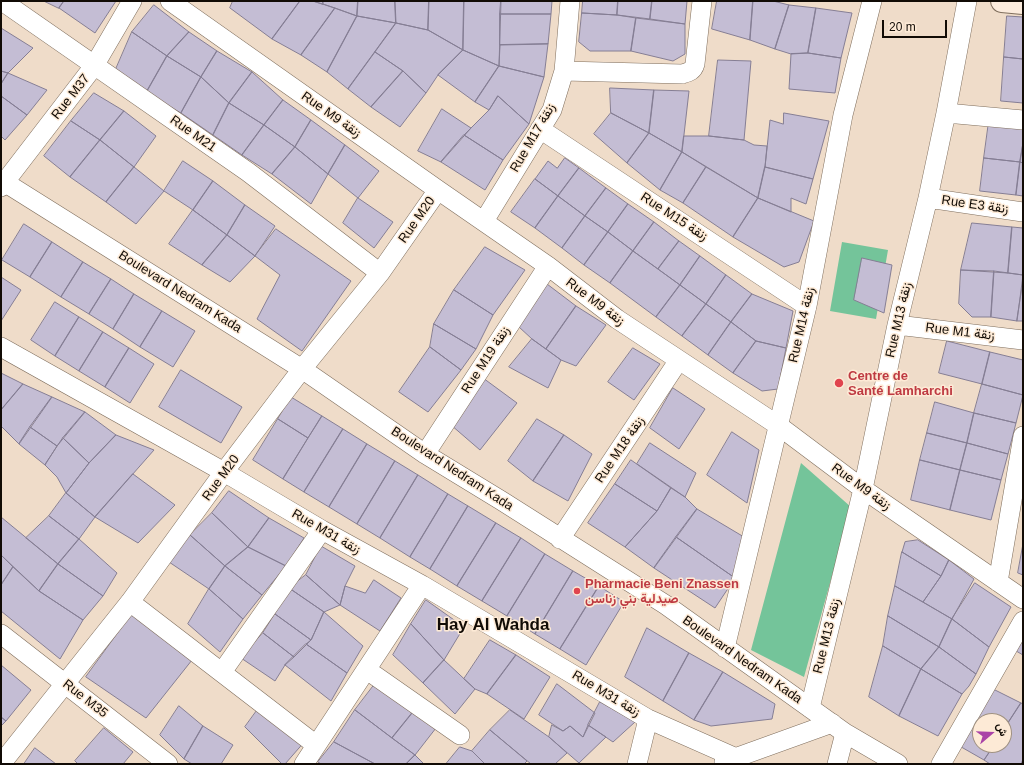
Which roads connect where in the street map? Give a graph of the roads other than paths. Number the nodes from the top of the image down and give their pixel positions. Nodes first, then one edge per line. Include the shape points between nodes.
1 (2, 1) edge
2 (132, 1) edge
3 (170, 1) edge
4 (570, 1) edge
5 (702, 1) edge
6 (872, 1) edge
7 (967, 1) edge
8 (1002, 1) edge
9 (1023, 3) edge
10 (94, 66) junction
11 (564, 71) junction
12 (946, 113) junction
13 (1023, 120) edge
14 (540, 129) junction
15 (2, 183) edge
16 (438, 190) junction
17 (928, 198) junction
18 (1023, 212) edge
19 (484, 221) junction
20 (548, 266) junction
21 (380, 273) junction
22 (807, 306) junction
23 (897, 325) junction
24 (1023, 340) edge
25 (1, 347) edge
26 (679, 360) junction
27 (302, 369) junction
28 (779, 426) junction
29 (1022, 444) edge
30 (425, 454) junction
31 (224, 472) junction
32 (863, 489) junction
33 (322, 530) junction
34 (560, 539) junction
35 (998, 582) junction
36 (422, 585) junction
37 (1023, 599) edge
38 (130, 602) junction
39 (1023, 621) edge
40 (1, 634) edge
41 (725, 648) junction
42 (367, 670) junction
43 (222, 672) junction
44 (65, 684) junction
45 (810, 708) junction
46 (648, 719) junction
47 (839, 728) junction
48 (460, 736) dead end
49 (316, 745) junction
50 (157, 761) edge
51 (735, 761) edge
52 (1, 764) edge
53 (304, 764) edge
54 (637, 764) edge
55 (716, 764) edge
56 (837, 764) edge
57 (898, 764) edge
58 (941, 764) edge

1 - 10 street, Rue M21
2 - 10 street, Rue M37
3 - 16 street, Rue M9 زنقة
4 - 11 street, Rue M17 زنقة
5 - 11 street via 695,64 689,72 682,74
6 - 22 street, Rue M14 زنقة via 843,115
7 - 12 street, Rue M13 زنقة
8 - 9 street
10 - 15 street, Rue M37
10 - 21 street, Rue M21 via 248,172
11 - 14 street, Rue M17 زنقة via 552,110
12 - 13 street
12 - 17 street, Rue M13 زنقة
14 - 19 street, Rue M17 زنقة
14 - 22 street, Rue M15 زنقة
15 - 27 street, Boulevard Nedram Kada
16 - 19 street, Rue M9 زنقة
16 - 21 street, Rue M20
17 - 18 street, Rue E3 زنقة
17 - 23 street, Rue M13 زنقة
19 - 20 street, Rue M9 زنقة
20 - 26 street, Rue M9 زنقة via 618,319
20 - 30 street, Rue M19 زنقة
21 - 27 street, Rue M20
22 - 28 street, Rue M14 زنقة
23 - 24 street, Rue M1 زنقة
23 - 32 street, Rue M13 زنقة
25 - 31 street, Rue M31 زنقة
26 - 28 street, Rue M9 زنقة
26 - 34 street, Rue M18 زنقة
27 - 30 street, Boulevard Nedram Kada
27 - 31 street, Rue M20
28 - 32 street, Rue M9 زنقة
28 - 41 street, Rue M14 زنقة
29 - 35 street
30 - 34 street, Boulevard Nedram Kada
31 - 33 street, Rue M31 زنقة
31 - 38 street, Rue M20
32 - 35 street, Rue M9 زنقة
32 - 45 street, Rue M13 زنقة
33 - 36 street, Rue M31 زنقة
33 - 43 street
34 - 41 street, Boulevard Nedram Kada via 666,605
35 - 37 street, Rue M9 زنقة
36 - 42 street
36 - 46 street, Rue M31 زنقة
38 - 43 street
38 - 44 street, Rue M20
39 - 58 street
40 - 44 street, Rue M35
41 - 45 street, Boulevard Nedram Kada
42 - 48 street
42 - 49 street
43 - 49 street
44 - 50 street, Rue M35
44 - 52 street, Rue M20
45 - 47 street, Boulevard Nedram Kada
46 - 51 street, Rue M31 زنقة
46 - 54 street, Rue M31 زنقة
47 - 51 street
47 - 56 street
47 - 57 street, Boulevard Nedram Kada
49 - 53 street
51 - 55 street

